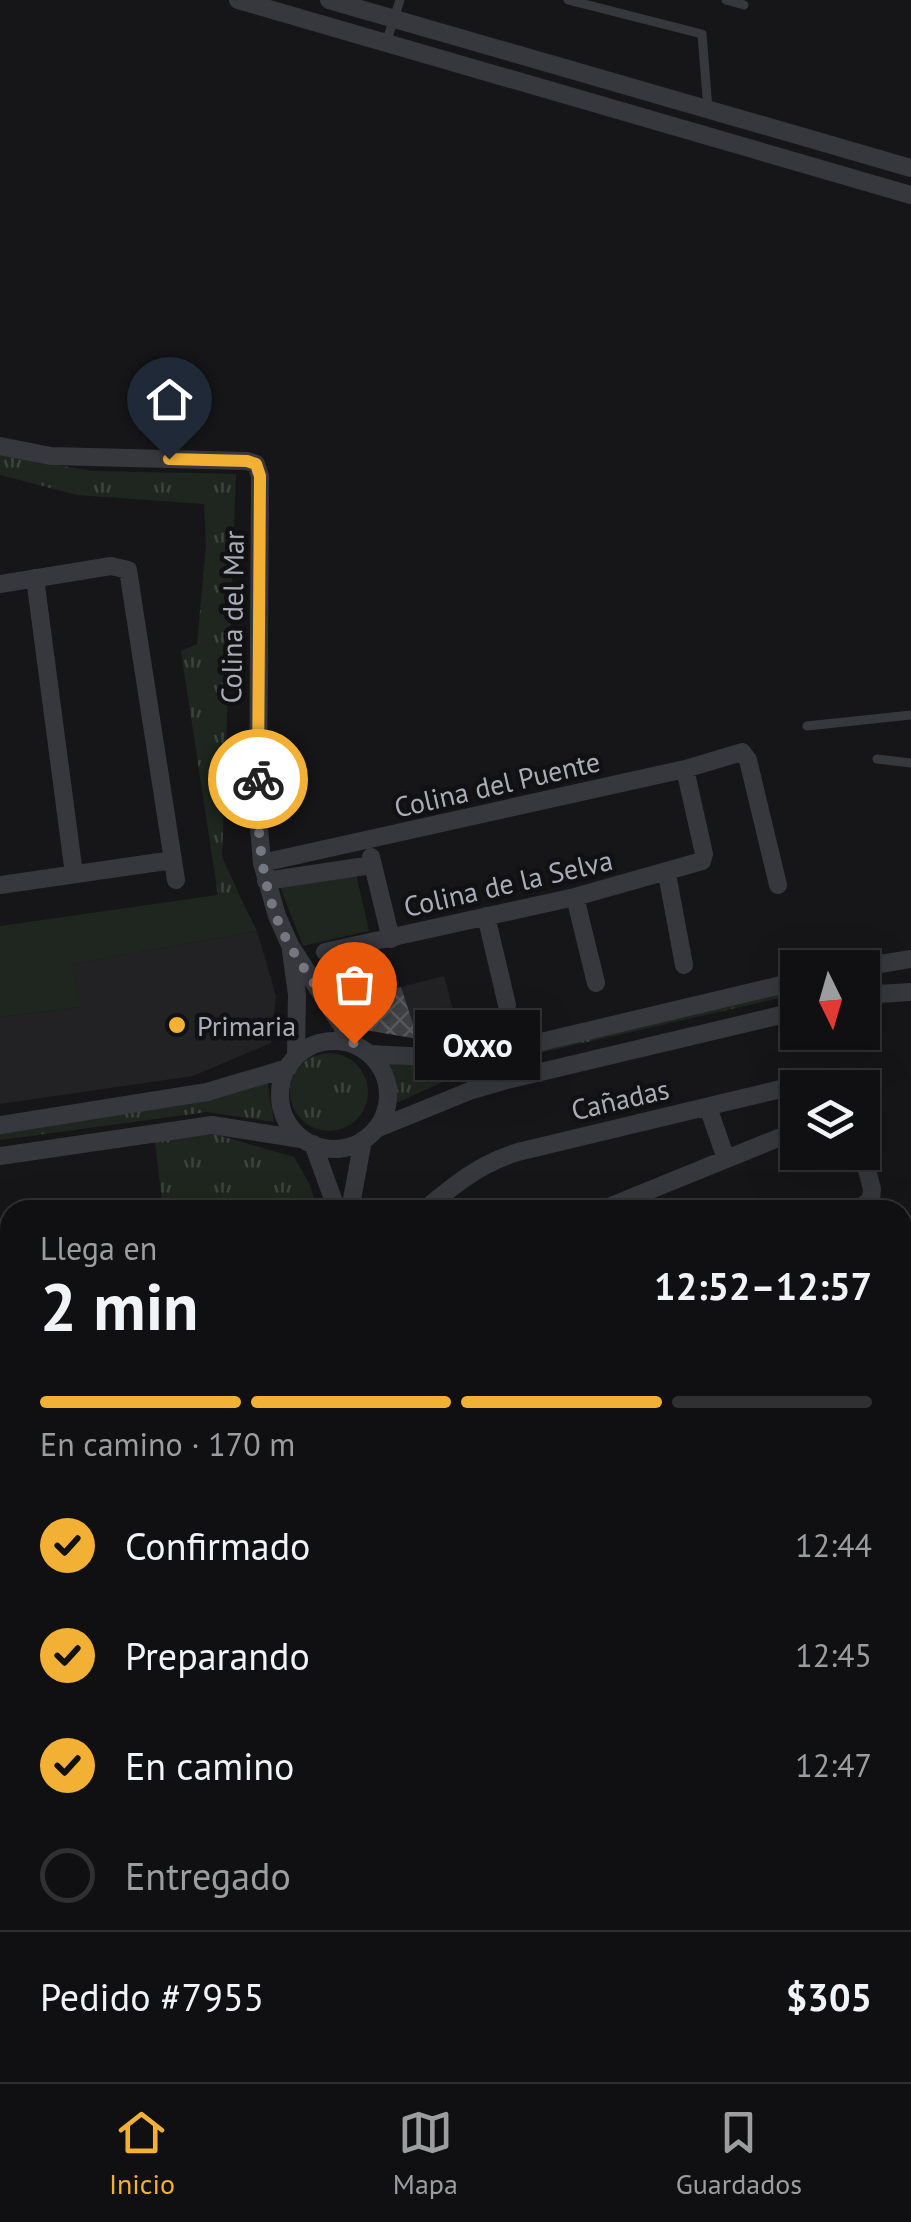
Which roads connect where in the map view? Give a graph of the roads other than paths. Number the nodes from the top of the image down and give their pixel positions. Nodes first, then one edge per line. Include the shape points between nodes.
1 (238, 0) edge
2 (329, 0) edge
3 (400, 0) edge
4 (568, 0) edge
5 (726, 0) edge
6 (586, 2) edge
7 (744, 5) dead end
8 (394, 19) junction
9 (386, 43) junction
10 (708, 110) junction
11 (911, 168) edge
12 (911, 195) edge
13 (0, 446) edge
14 (35, 578) junction
15 (0, 584) edge
16 (911, 714) edge
17 (807, 726) dead end
18 (877, 759) dead end
19 (911, 764) edge
20 (685, 768) junction
21 (369, 842) junction
22 (173, 860) junction
23 (372, 865) junction
24 (264, 872) junction
25 (74, 874) junction
26 (667, 874) junction
27 (176, 880) dead end
28 (0, 885) edge
29 (778, 886) dead end
30 (575, 897) junction
31 (486, 916) junction
32 (391, 939) junction
33 (290, 945) junction
34 (326, 952) dead end
35 (911, 959) edge
36 (880, 964) edge
37 (684, 965) dead end
38 (596, 983) dead end
39 (780, 985) edge
40 (911, 992) edge
41 (880, 995) edge
42 (507, 1005) dead end
43 (780, 1015) edge
44 (362, 1049) junction
45 (292, 1062) junction
46 (780, 1089) edge
47 (708, 1107) junction
48 (0, 1124) edge
49 (370, 1134) junction
50 (780, 1137) edge
51 (308, 1142) junction
52 (0, 1156) edge
53 (726, 1159) junction
54 (867, 1170) edge
55 (333, 1200) edge
56 (353, 1200) edge
57 (436, 1200) edge
58 (626, 1200) edge
59 (870, 1200) edge

1 - 9 street
2 - 8 street
3 - 8 lane
4 - 6 lane
5 - 7 lane
6 - 10 lane via 702,34
8 - 9 lane
8 - 10 street
9 - 12 street
10 - 11 street
13 - 24 street, Colina del Mar via 51,456 256,464
14 - 15 street
14 - 22 street via 111,566 131,575
14 - 25 street
16 - 17 lane
18 - 19 lane
20 - 21 street, Colina del Puente
20 - 26 street, Colina de la Selva via 704,854 702,861
20 - 29 street, Colina del Puente via 742,752
21 - 23 street
21 - 24 street, Colina del Puente
22 - 25 street
22 - 27 street
23 - 24 street
23 - 32 street
24 - 33 street, Colina del Mar
25 - 28 street
26 - 30 street, Colina de la Selva
26 - 37 street
30 - 31 street, Colina de la Selva
30 - 38 street
31 - 32 street, Colina de la Selva
31 - 42 street
32 - 34 street, Colina de la Selva
33 - 44 street, Colina del Mar
33 - 45 street, Colina del Mar via 297,995
35 - 36 street
39 - 44 street via 486,1054 447,1058
40 - 41 street
43 - 49 street via 503,1081
44 - 45 street via 324,1043
44 - 49 street via 387,1082 385,1114
45 - 48 street via 207,1092
45 - 51 street via 280,1098 284,1114
46 - 47 street, Cañadas
47 - 53 street
47 - 57 street, Cañadas via 492,1160
49 - 51 street via 347,1147
49 - 56 street
50 - 53 street
51 - 52 street via 212,1125
51 - 55 street
53 - 58 street
54 - 59 street

